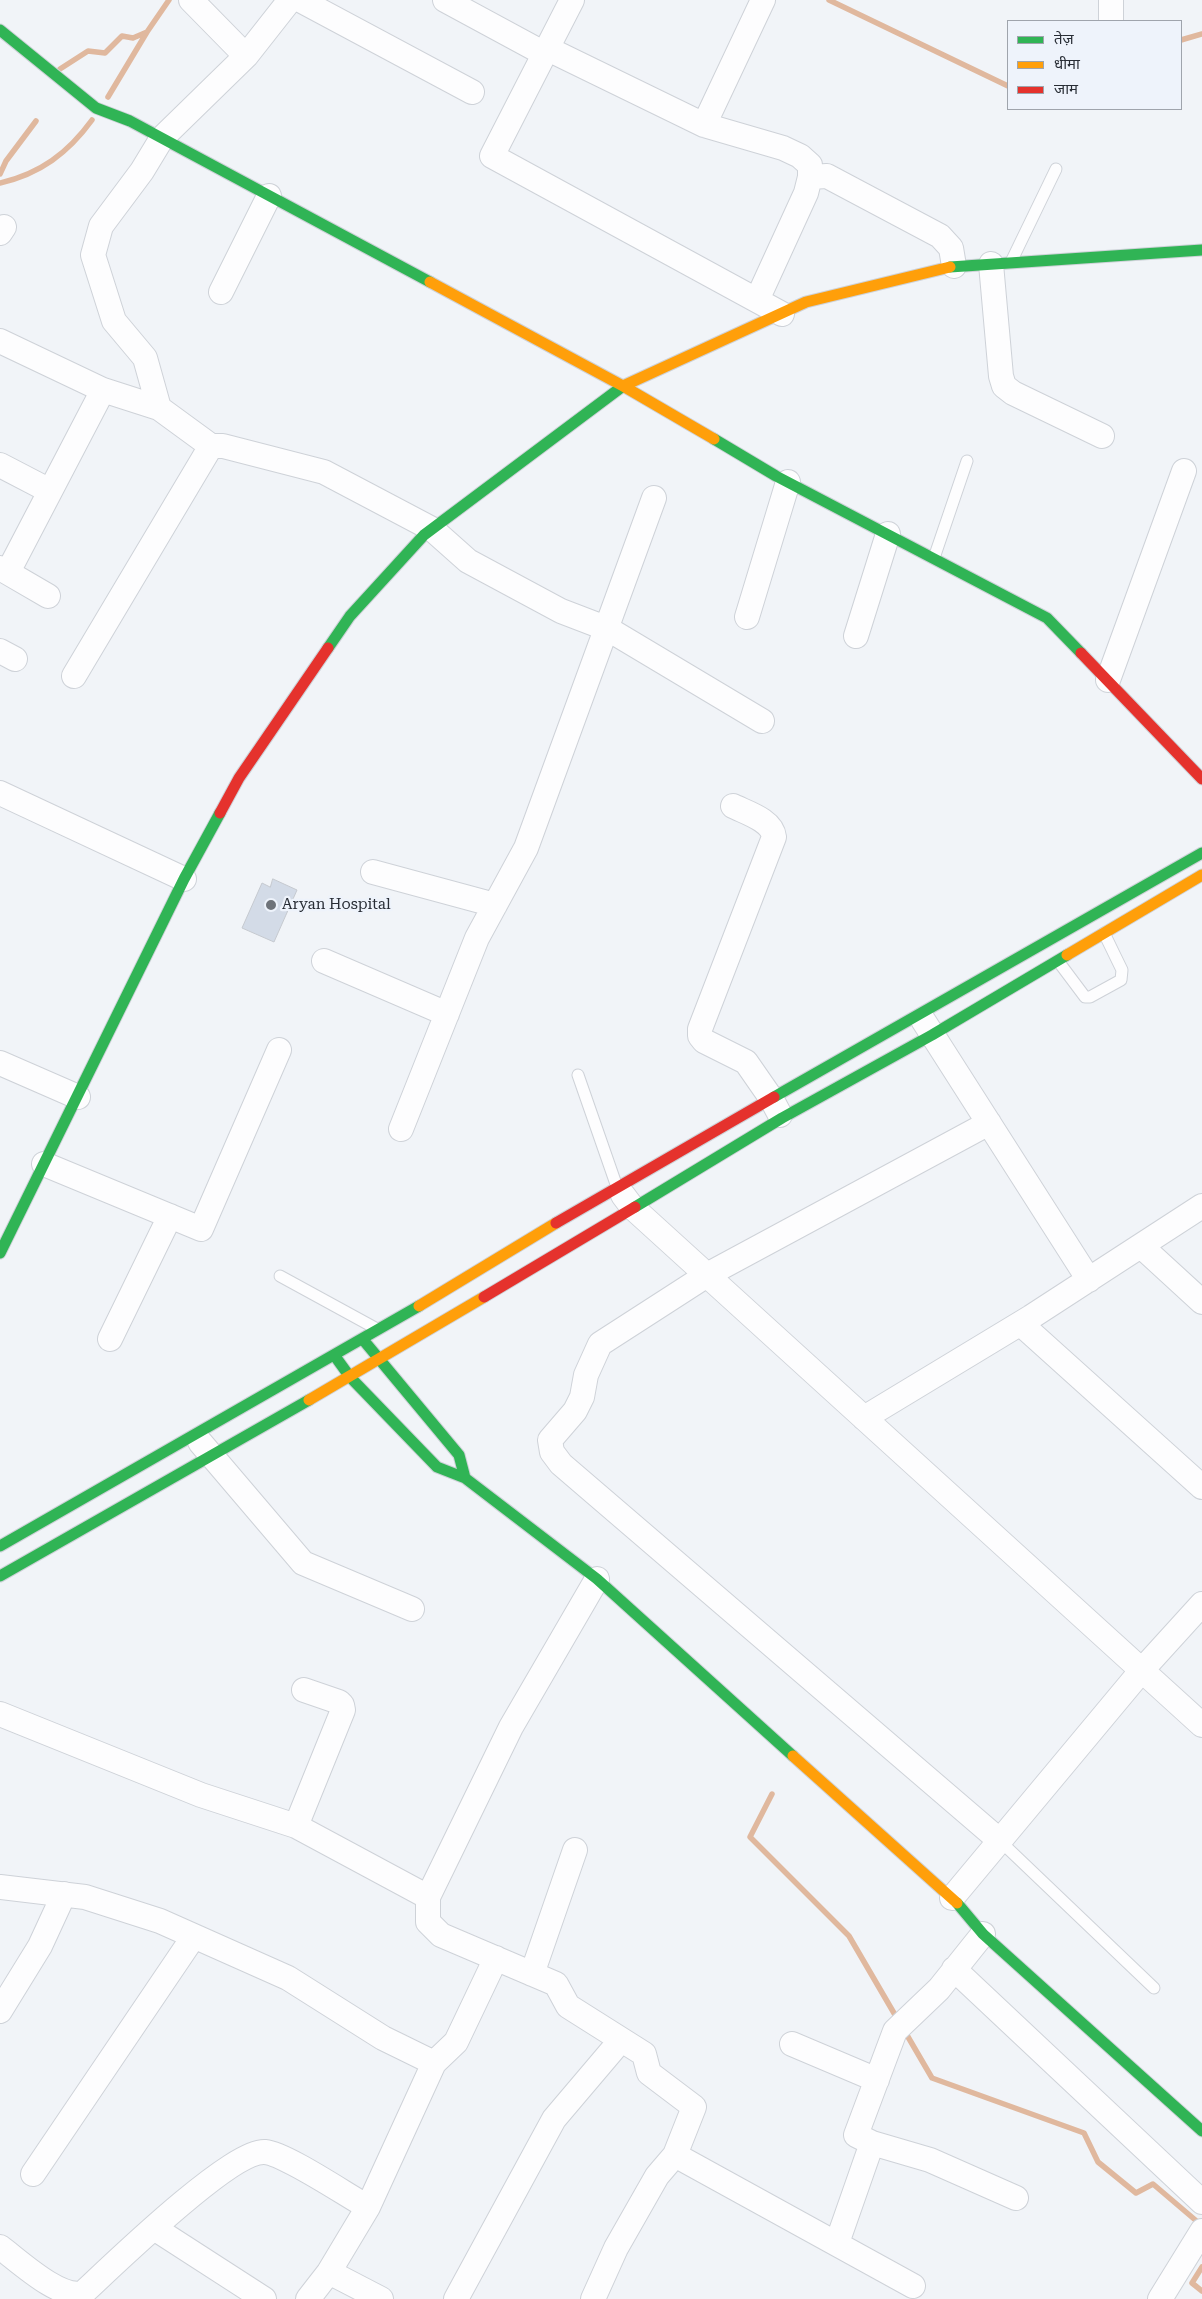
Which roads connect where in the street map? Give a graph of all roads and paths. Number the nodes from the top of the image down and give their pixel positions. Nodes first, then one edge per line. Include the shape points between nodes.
1 (191, 0) edge
2 (290, 0) edge
3 (300, 0) edge
4 (445, 0) edge
5 (572, 0) edge
6 (763, 0) edge
7 (1111, 0) edge
8 (1111, 20) edge
9 (0, 30) edge
10 (545, 50) junction
11 (246, 56) junction
12 (472, 92) dead end
13 (704, 125) junction
14 (162, 138) junction
15 (1056, 169) dead end
16 (810, 177) junction
17 (269, 196) junction
18 (1202, 250) edge
19 (1001, 263) junction
20 (954, 266) junction
21 (221, 292) dead end
22 (756, 300) junction
23 (782, 314) junction
24 (0, 341) edge
25 (623, 386) junction
26 (103, 390) junction
27 (160, 408) junction
28 (1102, 436) dead end
29 (211, 446) junction
30 (967, 461) dead end
31 (0, 465) edge
32 (1184, 471) dead end
33 (788, 482) junction
34 (50, 491) junction
35 (654, 498) dead end
36 (432, 529) junction
37 (888, 534) junction
38 (934, 558) junction
39 (4, 570) edge
40 (48, 596) dead end
41 (747, 617) dead end
42 (608, 629) junction
43 (856, 636) dead end
44 (74, 676) dead end
45 (1108, 680) junction
46 (762, 721) dead end
47 (1202, 779) edge
48 (0, 793) edge
49 (733, 806) dead end
50 (1202, 853) edge
51 (373, 872) dead end
52 (1202, 876) edge
53 (184, 880) junction
54 (495, 906) junction
55 (1093, 914) junction
56 (1104, 934) junction
57 (1045, 942) junction
58 (324, 961) dead end
59 (1058, 962) junction
60 (447, 1014) junction
61 (926, 1025) junction
62 (279, 1050) dead end
63 (0, 1063) edge
64 (578, 1075) dead end
65 (78, 1097) junction
66 (777, 1108) junction
67 (989, 1123) junction
68 (401, 1129) dead end
69 (44, 1164) junction
70 (617, 1187) junction
71 (1202, 1206) edge
72 (632, 1207) junction
73 (170, 1216) junction
74 (1141, 1246) junction
75 (0, 1253) edge
76 (707, 1275) junction
77 (280, 1276) dead end
78 (1089, 1280) junction
79 (1202, 1302) edge
80 (1021, 1324) junction
81 (379, 1330) junction
82 (110, 1338) dead end
83 (363, 1340) junction
84 (335, 1356) junction
85 (381, 1359) junction
86 (350, 1377) junction
87 (864, 1418) junction
88 (195, 1436) junction
89 (209, 1456) junction
90 (465, 1478) junction
91 (1202, 1486) edge
92 (0, 1546) edge
93 (0, 1576) edge
94 (597, 1579) junction
95 (1202, 1604) edge
96 (412, 1609) dead end
97 (1142, 1670) junction
98 (304, 1690) dead end
99 (0, 1714) edge
100 (1202, 1725) edge
101 (296, 1826) junction
102 (999, 1840) junction
103 (576, 1850) dead end
104 (0, 1887) edge
105 (64, 1894) junction
106 (428, 1897) junction
107 (952, 1898) junction
108 (983, 1934) junction
109 (194, 1936) junction
110 (496, 1958) junction
111 (954, 1969) junction
112 (532, 1974) junction
113 (1154, 1988) dead end
114 (0, 2011) edge
115 (621, 2040) junction
116 (792, 2044) dead end
117 (434, 2063) junction
118 (877, 2080) junction
119 (1202, 2131) edge
120 (872, 2143) junction
121 (675, 2155) junction
122 (33, 2174) dead end
123 (1016, 2198) dead end
124 (1202, 2202) edge
125 (368, 2208) junction
126 (154, 2228) junction
127 (1200, 2233) edge
128 (837, 2243) junction
129 (0, 2246) edge
130 (329, 2272) junction
131 (913, 2286) dead end
132 (252, 2296) edge
133 (308, 2299) edge
134 (381, 2299) edge
135 (456, 2299) edge
136 (593, 2299) edge
137 (1160, 2299) edge

1 - 11 street
2 - 11 street
3 - 12 street
4 - 10 street
5 - 10 street
6 - 13 street
7 - 8 street
9 - 14 main road via 96,108
10 - 13 street
10 - 22 street via 492,156
11 - 14 street
13 - 16 street via 800,156 810,165
14 - 17 main road
14 - 27 street via 101,226 93,255 114,321 145,358
15 - 19 lane
16 - 20 street via 827,176 940,236 951,248
16 - 22 street via 806,193
17 - 21 street
17 - 25 main road
18 - 19 main road
19 - 20 main road
19 - 28 street via 1001,376 1004,386
20 - 23 main road via 806,302
22 - 23 street
23 - 25 main road
24 - 26 street
25 - 33 main road
25 - 36 main road
26 - 27 street
26 - 34 street
27 - 29 street
29 - 36 street via 223,446 324,472
29 - 44 street
30 - 38 lane
31 - 34 street
32 - 45 street
33 - 37 main road
33 - 41 street
34 - 39 street
35 - 42 street
36 - 42 street via 468,561 560,611
36 - 53 main road via 350,616 239,778
37 - 38 main road
37 - 43 street
38 - 45 main road via 1048,618
39 - 40 street
42 - 46 street
42 - 54 street via 526,848
45 - 47 main road
48 - 53 street
49 - 66 street via 769,824 774,829 774,836 700,1036 746,1062
50 - 55 main road
51 - 54 street
52 - 56 main road
53 - 65 main road
54 - 60 street via 477,938
55 - 56 lane
55 - 57 main road
56 - 59 main road
56 - 59 lane via 1122,970 1121,980 1085,997
57 - 59 lane
57 - 61 main road
58 - 60 street
59 - 61 main road
60 - 68 street
61 - 66 main road
61 - 66 main road
61 - 67 street
62 - 73 street via 201,1229
63 - 65 street
64 - 70 lane
65 - 69 main road
66 - 70 main road
66 - 72 main road
67 - 76 street
67 - 78 street
69 - 73 street
69 - 75 main road
70 - 72 street
70 - 81 main road
71 - 74 street
72 - 76 street
72 - 85 main road
73 - 82 street
74 - 78 street
74 - 79 street
76 - 87 street
76 - 102 street via 600,1344 586,1375 576,1411 550,1440 552,1452 561,1464
77 - 81 lane
78 - 80 street
80 - 87 street
80 - 91 street
81 - 83 main road
83 - 84 main road
83 - 85 main road
84 - 86 main road
84 - 88 main road
85 - 86 main road
85 - 90 main road via 459,1455
86 - 89 main road
86 - 90 main road via 437,1467
87 - 97 street
88 - 89 street
88 - 92 main road
89 - 93 main road
89 - 96 street via 303,1563
90 - 94 main road
94 - 106 street via 511,1727
94 - 107 main road
95 - 97 street
97 - 100 street
97 - 102 street
98 - 101 street via 339,1702 343,1710
99 - 101 street via 201,1795
101 - 106 street
102 - 107 street
102 - 113 lane
103 - 112 street
104 - 105 street
105 - 109 street via 85,1897 160,1920
105 - 114 street via 40,1946
106 - 110 street via 428,1922 440,1935
107 - 108 main road
108 - 111 street
108 - 119 main road
109 - 117 street via 288,1978 383,2038
109 - 122 street
110 - 112 street
110 - 117 street via 456,2042
111 - 118 street via 939,1990 901,2026
111 - 124 street
112 - 115 street via 556,1984 568,2006
115 - 121 street via 644,2054 649,2073 694,2107
115 - 135 street via 554,2119
116 - 118 street
117 - 125 street
118 - 120 street via 856,2135
120 - 123 street via 930,2160
120 - 128 street
121 - 128 street
121 - 136 street via 657,2176 616,2248
125 - 126 street via 280,2156 264,2152 248,2156 201,2188
125 - 130 street
126 - 129 street via 83,2293 75,2295 54,2288
126 - 132 street
127 - 137 street
128 - 131 street
130 - 133 street
130 - 134 street

